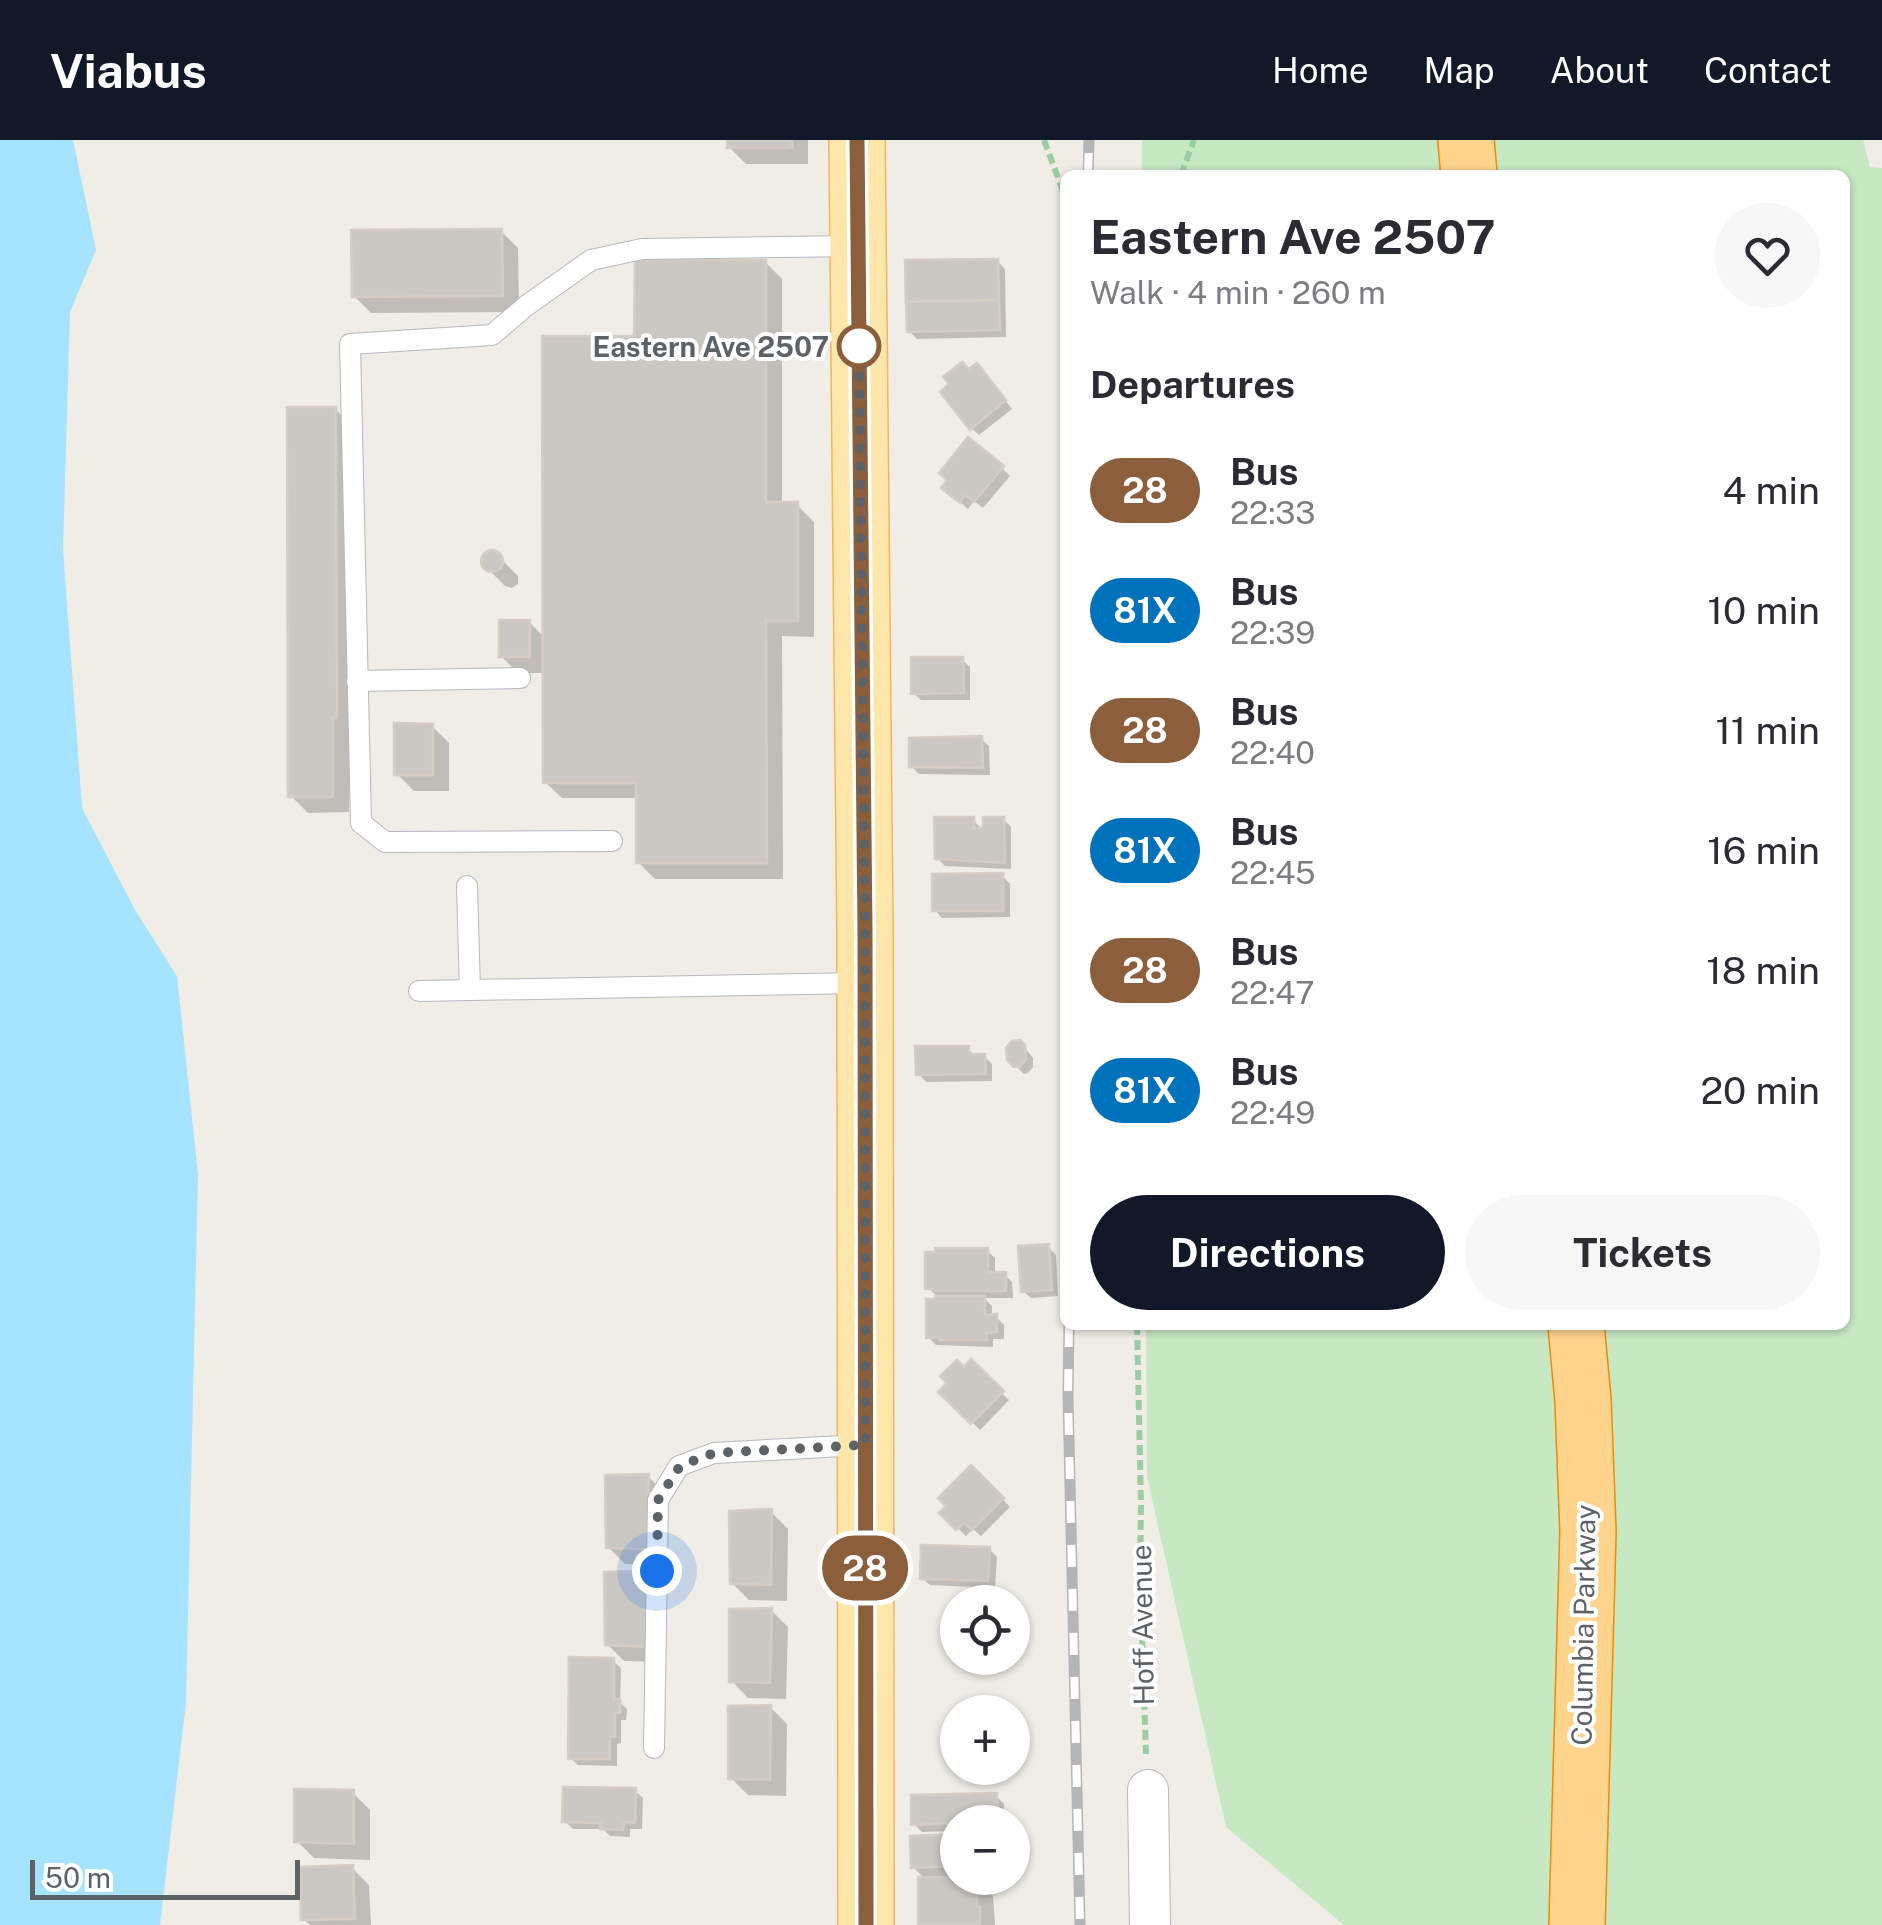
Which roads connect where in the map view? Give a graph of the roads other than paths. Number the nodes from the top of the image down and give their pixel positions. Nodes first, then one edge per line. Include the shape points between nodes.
1 (857, 140) edge
2 (1466, 140) edge
3 (1469, 170) edge
4 (858, 246) junction
5 (520, 678) dead end
6 (357, 681) junction
7 (612, 841) dead end
8 (467, 886) dead end
9 (865, 983) junction
10 (470, 990) junction
11 (419, 991) dead end
12 (1576, 1330) edge
13 (865, 1445) junction
14 (654, 1748) dead end
15 (1148, 1790) road end
16 (866, 1925) edge
17 (1150, 1925) edge
18 (1577, 1925) edge

1 - 4 main road
2 - 3 highway
4 - 6 lane via 642,249 591,260 492,336 350,344
4 - 9 main road
5 - 6 lane
6 - 7 lane via 360,823 386,842
8 - 10 lane
9 - 10 lane
9 - 13 main road
10 - 11 lane
12 - 18 highway, Columbia Parkway via 1588,1532
13 - 14 lane via 714,1453 680,1466 658,1500
13 - 16 main road
15 - 17 street

